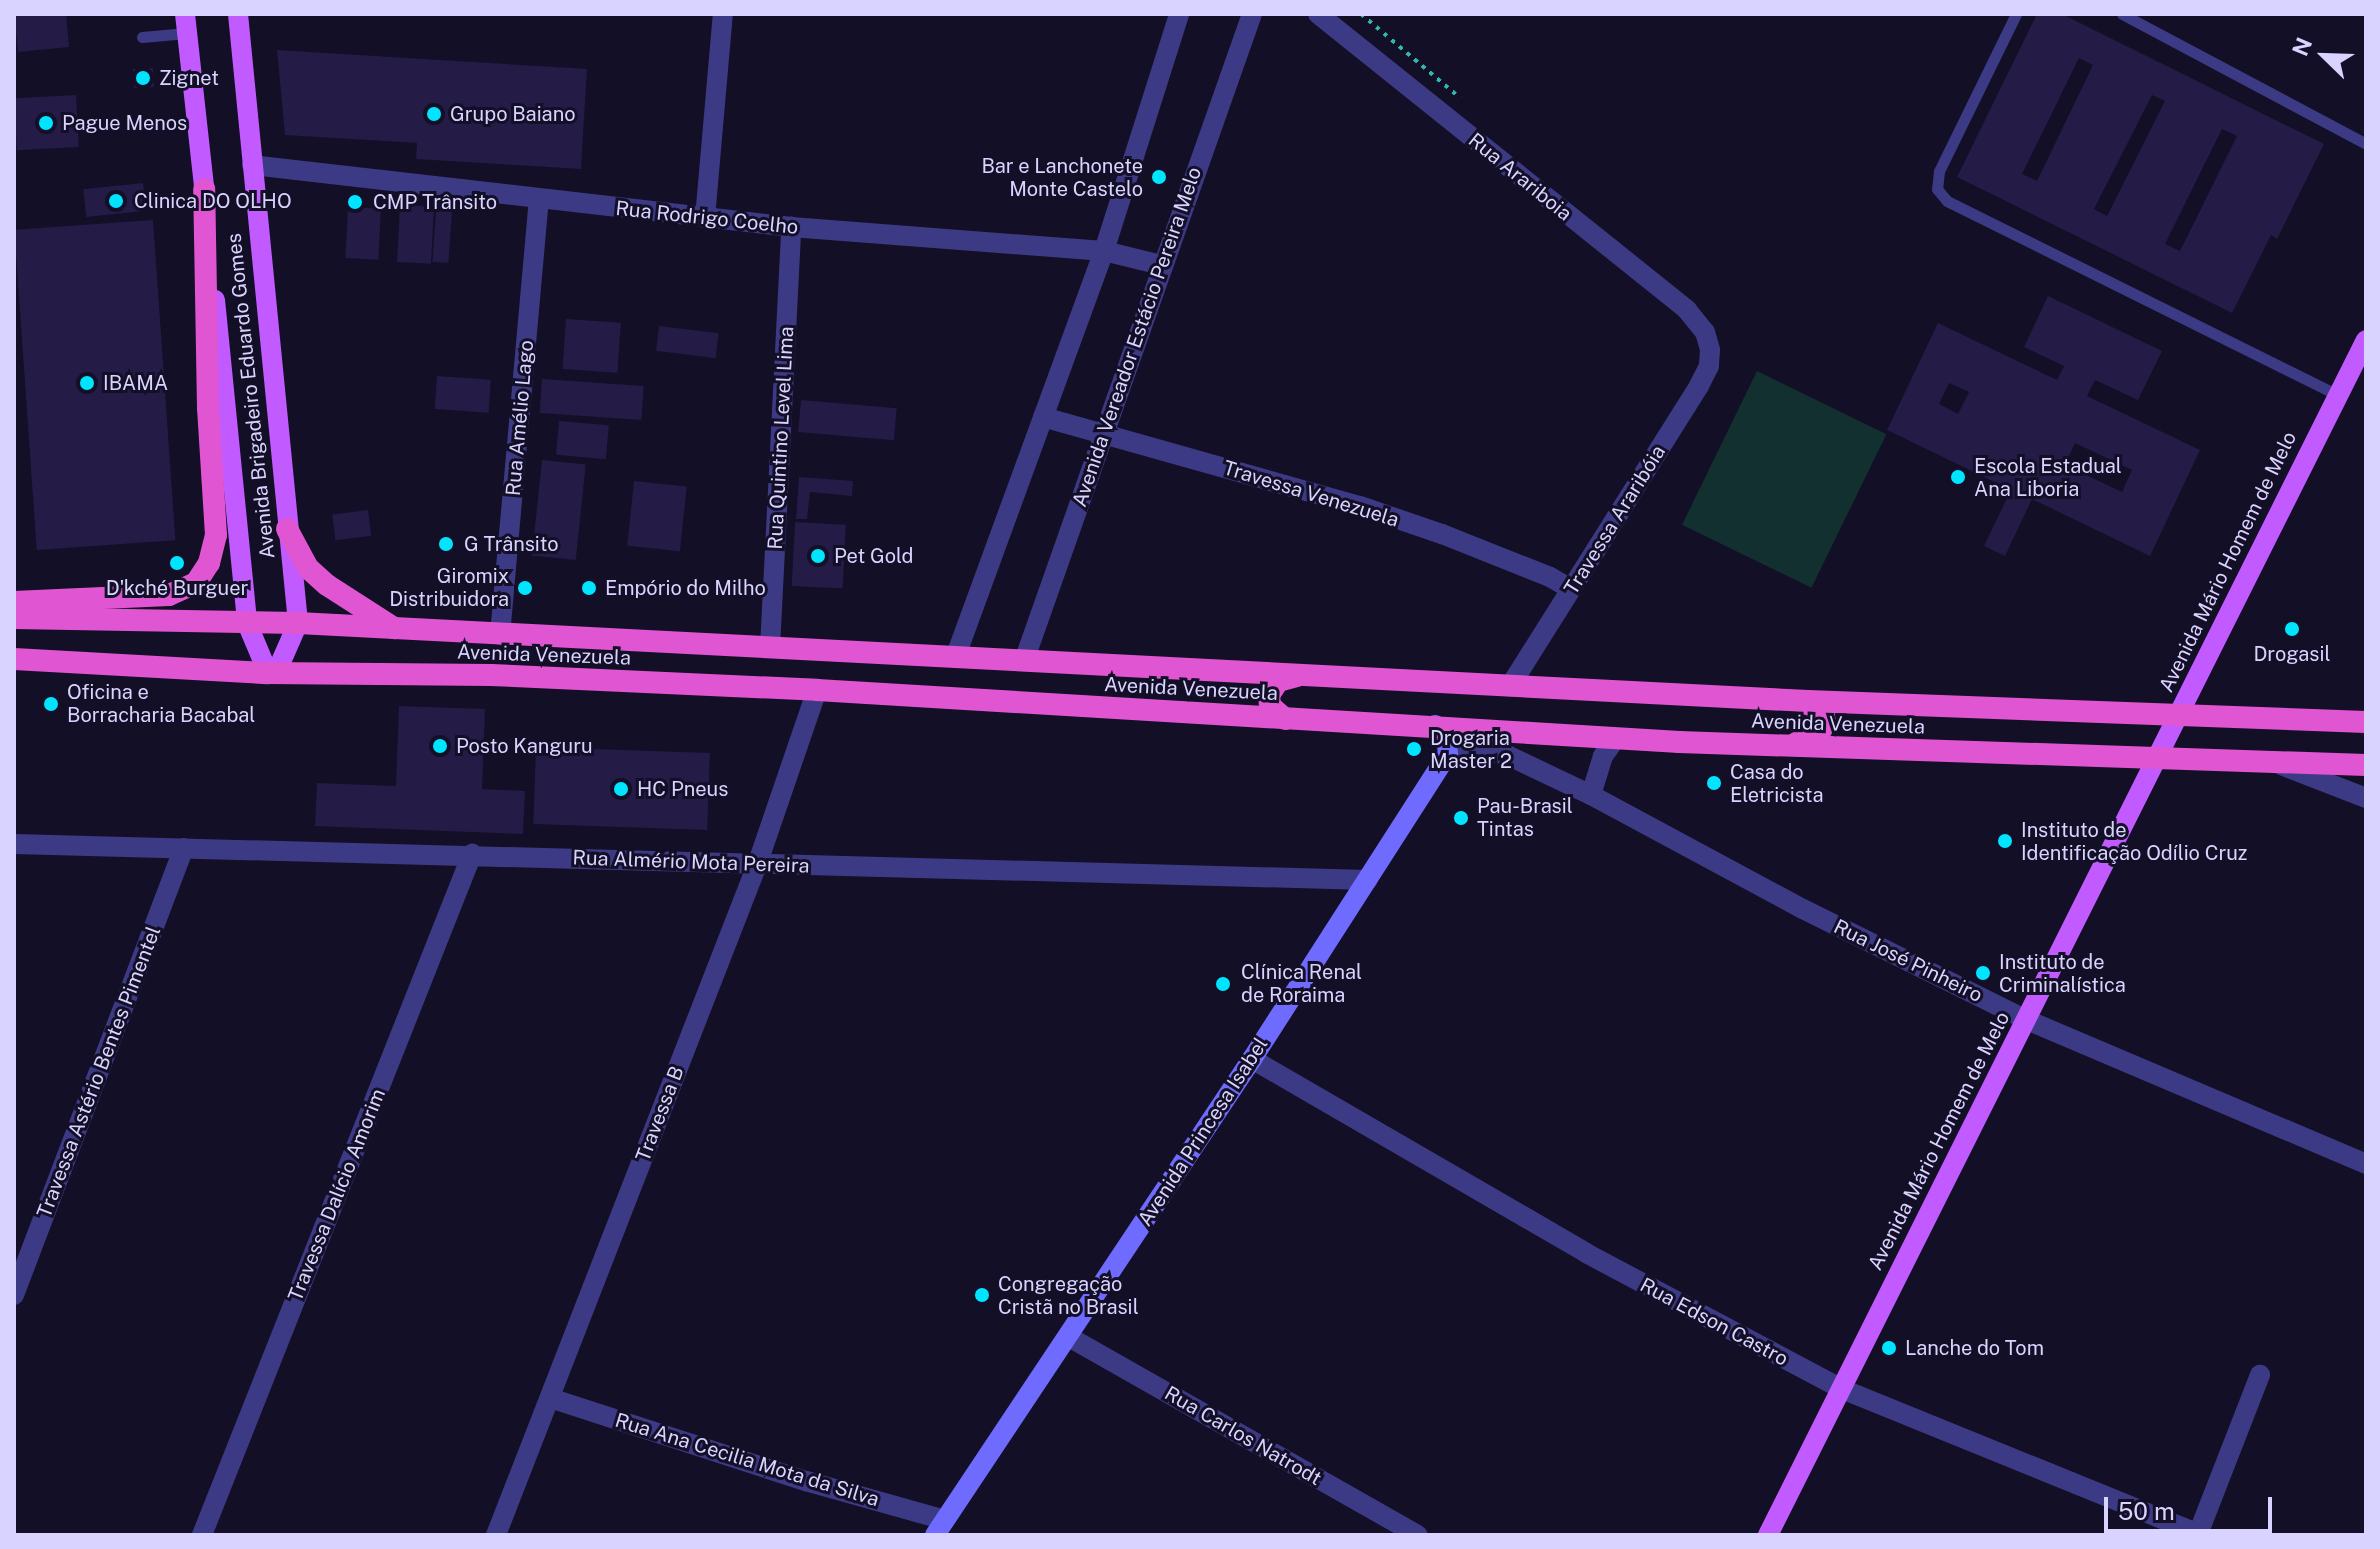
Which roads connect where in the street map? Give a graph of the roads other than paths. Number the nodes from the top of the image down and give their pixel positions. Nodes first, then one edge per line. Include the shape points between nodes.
1 (238, 14) edge
2 (723, 14) edge
3 (1179, 14) edge
4 (1252, 14) edge
5 (1318, 14) edge
6 (2016, 14) edge
7 (2122, 14) edge
8 (186, 24) edge
9 (142, 37) dead end
10 (197, 122) junction
11 (145, 125) dead end
12 (2366, 144) edge
13 (252, 165) junction
14 (204, 189) junction
15 (539, 201) junction
16 (705, 218) junction
17 (791, 227) junction
18 (1104, 251) junction
19 (1161, 265) junction
20 (2366, 340) edge
21 (1710, 350) joint
22 (2338, 395) junction
23 (1043, 417) junction
24 (1104, 434) junction
25 (287, 529) junction
26 (1571, 589) junction
27 (14, 602) edge
28 (14, 618) edge
29 (247, 623) junction
30 (298, 623) junction
31 (395, 629) junction
32 (500, 635) junction
33 (770, 648) junction
34 (955, 658) junction
35 (14, 659) edge
36 (1024, 661) junction
37 (272, 673) junction
38 (1302, 675) junction
39 (1510, 686) junction
40 (817, 690) junction
41 (1790, 700) junction
42 (2178, 716) junction
43 (1285, 719) junction
44 (2366, 722) edge
45 (1435, 725) junction
46 (1616, 738) junction
47 (1783, 746) junction
48 (1448, 754) junction
49 (2157, 759) junction
50 (2269, 761) junction
51 (2366, 765) edge
52 (1591, 795) junction
53 (2366, 798) edge
54 (14, 844) edge
55 (184, 848) junction
56 (472, 854) junction
57 (757, 865) junction
58 (1368, 880) junction
59 (2027, 1020) junction
60 (1252, 1059) junction
61 (2366, 1164) edge
62 (14, 1295) edge
63 (1069, 1337) junction
64 (2260, 1375) dead end
65 (1842, 1389) junction
66 (550, 1398) junction
67 (940, 1528) edge
68 (2200, 1534) edge
69 (202, 1535) edge
70 (496, 1535) edge
71 (1418, 1535) edge
72 (1768, 1535) edge

1 - 13 main road, Avenida Brigadeiro Eduardo Gomes
2 - 16 street
3 - 18 street
4 - 19 street, Avenida Vereador Estácio Pereira Melo
5 - 21 street, Rua Arariboia via 1687,310 1705,332
6 - 22 lane via 1939,171 1937,189 1947,201
7 - 12 lane
8 - 9 lane
8 - 10 main road, Avenida Brigadeiro Eduardo Gomes
10 - 11 lane
10 - 14 main road, Avenida Brigadeiro Eduardo Gomes
13 - 15 street, Rua Rodrigo Coelho
13 - 25 main road, Avenida Brigadeiro Eduardo Gomes
14 - 27 highway via 216,535 209,563 196,583 169,595
14 - 29 main road, Avenida Brigadeiro Eduardo Gomes
15 - 16 street, Rua Rodrigo Coelho
15 - 32 street, Rua Amélio Lago
16 - 17 street, Rua Rodrigo Coelho
17 - 18 street, Rua Rodrigo Coelho
17 - 33 street, Rua Quintino Level Lima
18 - 19 street, Rua Rodrigo Coelho
18 - 23 street
19 - 24 street, Avenida Vereador Estácio Pereira Melo
20 - 22 main road, Avenida Mário Homem de Melo
21 - 26 street, Travessa Araribóia via 1699,386
22 - 42 main road, Avenida Mário Homem de Melo
23 - 24 street, Travessa Venezuela
23 - 34 street
24 - 26 street, Travessa Venezuela via 1360,506
24 - 36 street, Avenida Vereador Estácio Pereira Melo
25 - 30 main road, Avenida Brigadeiro Eduardo Gomes
25 - 31 highway via 308,568
26 - 39 street, Travessa Araribóia
28 - 29 highway, Avenida Venezuela
29 - 30 highway, Avenida Venezuela
29 - 37 main road, Avenida Brigadeiro Eduardo Gomes
30 - 31 highway, Avenida Venezuela
30 - 37 main road
31 - 32 highway, Avenida Venezuela
32 - 33 highway, Avenida Venezuela
33 - 34 highway, Avenida Venezuela
34 - 36 highway, Avenida Venezuela
35 - 37 highway, Avenida Venezuela
36 - 38 highway, Avenida Venezuela
37 - 40 highway, Avenida Venezuela via 491,675
38 - 39 highway, Avenida Venezuela
38 - 43 highway via 1278,681 1269,695 1270,706
39 - 41 highway, Avenida Venezuela
40 - 43 highway, Avenida Venezuela
40 - 57 street, Travessa B
41 - 42 highway, Avenida Venezuela
41 - 47 highway via 1823,709 1825,723 1813,738
42 - 44 highway, Avenida Venezuela
42 - 49 main road, Avenida Mário Homem de Melo
43 - 45 highway, Avenida Venezuela
45 - 46 highway, Avenida Venezuela
45 - 48 main road via 1446,738
46 - 47 highway, Avenida Venezuela
46 - 52 street via 1603,756
47 - 49 highway, Avenida Venezuela
48 - 52 street, Rua José Pinheiro via 1478,749 1507,755
48 - 58 main road, Avenida Princesa Isabel
49 - 50 highway, Avenida Venezuela
49 - 59 main road, Avenida Mário Homem de Melo
50 - 51 highway, Avenida Venezuela
50 - 53 street
52 - 59 street, Rua José Pinheiro via 1803,909
54 - 55 street, Rua Almério Mota Pereira
55 - 56 street, Rua Almério Mota Pereira
55 - 62 street, Travessa Astério Bentes Pimentel
56 - 57 street, Rua Almério Mota Pereira
56 - 69 street, Travessa Dalício Amorim
57 - 58 street, Rua Almério Mota Pereira
57 - 66 street, Travessa B
58 - 60 main road, Avenida Princesa Isabel
59 - 61 street, Rua José Pinheiro
59 - 65 main road, Avenida Mário Homem de Melo
60 - 63 main road, Avenida Princesa Isabel
60 - 65 street, Rua Edson Castro via 1586,1253
63 - 67 main road, Avenida Princesa Isabel
63 - 71 street, Rua Carlos Natrodt
64 - 68 street
65 - 68 street, Rua Edson Castro
65 - 72 main road, Avenida Mário Homem de Melo
66 - 67 street, Rua Ana Cecilia Mota da Silva
66 - 70 street, Travessa B

